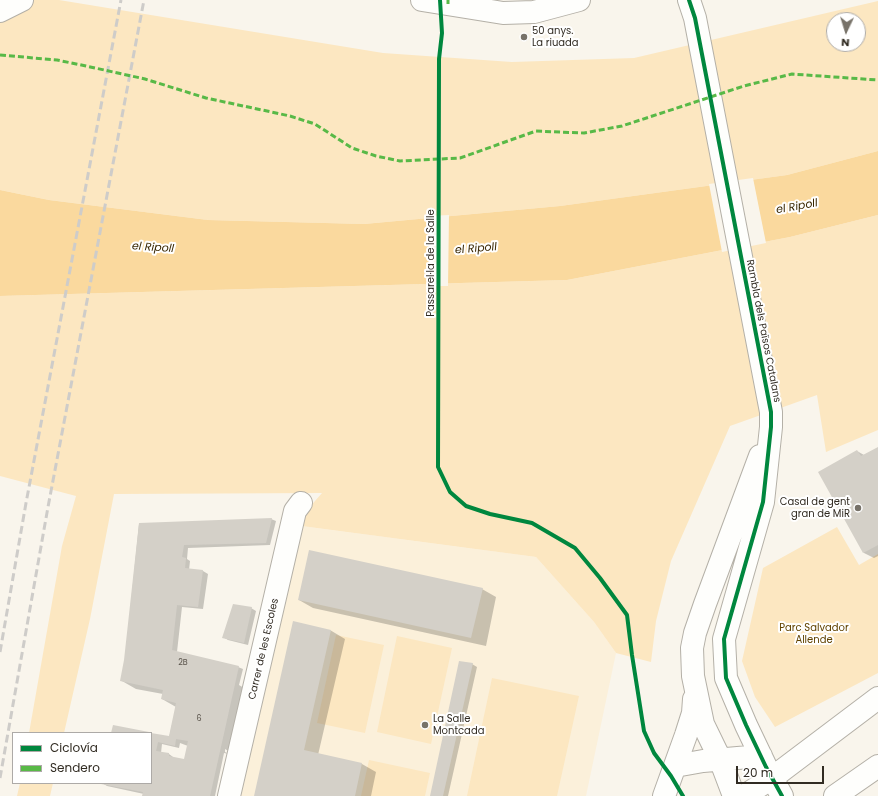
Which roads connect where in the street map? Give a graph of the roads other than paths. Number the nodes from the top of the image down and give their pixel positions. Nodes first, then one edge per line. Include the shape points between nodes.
1 (22, 0) edge
2 (422, 0) edge
3 (579, 0) edge
4 (689, 0) edge
5 (454, 3) edge
6 (0, 11) edge
7 (771, 419) junction
8 (301, 503) dead end
9 (695, 686) junction
10 (874, 704) edge
11 (761, 756) junction
12 (720, 759) junction
13 (675, 766) junction
14 (878, 766) edge
15 (777, 787) edge
16 (229, 796) edge
17 (664, 796) edge
18 (734, 796) edge
19 (744, 796) edge
20 (835, 796) edge

1 - 6 main road
2 - 5 main road
3 - 5 main road via 534,12 503,12
4 - 7 main road, Rambla dels Països Catalans via 695,18
7 - 9 main road via 695,633 692,648
7 - 11 main road, Rambla dels Països Catalans via 763,502 724,639 726,678
8 - 16 main road, Carrer de les Escoles via 295,511
9 - 12 main road via 703,724
9 - 13 main road via 693,713
10 - 15 main road
11 - 12 main road
11 - 15 main road, Rambla dels Països Catalans
12 - 13 main road
12 - 18 main road
13 - 17 main road
14 - 20 main road
15 - 19 main road

